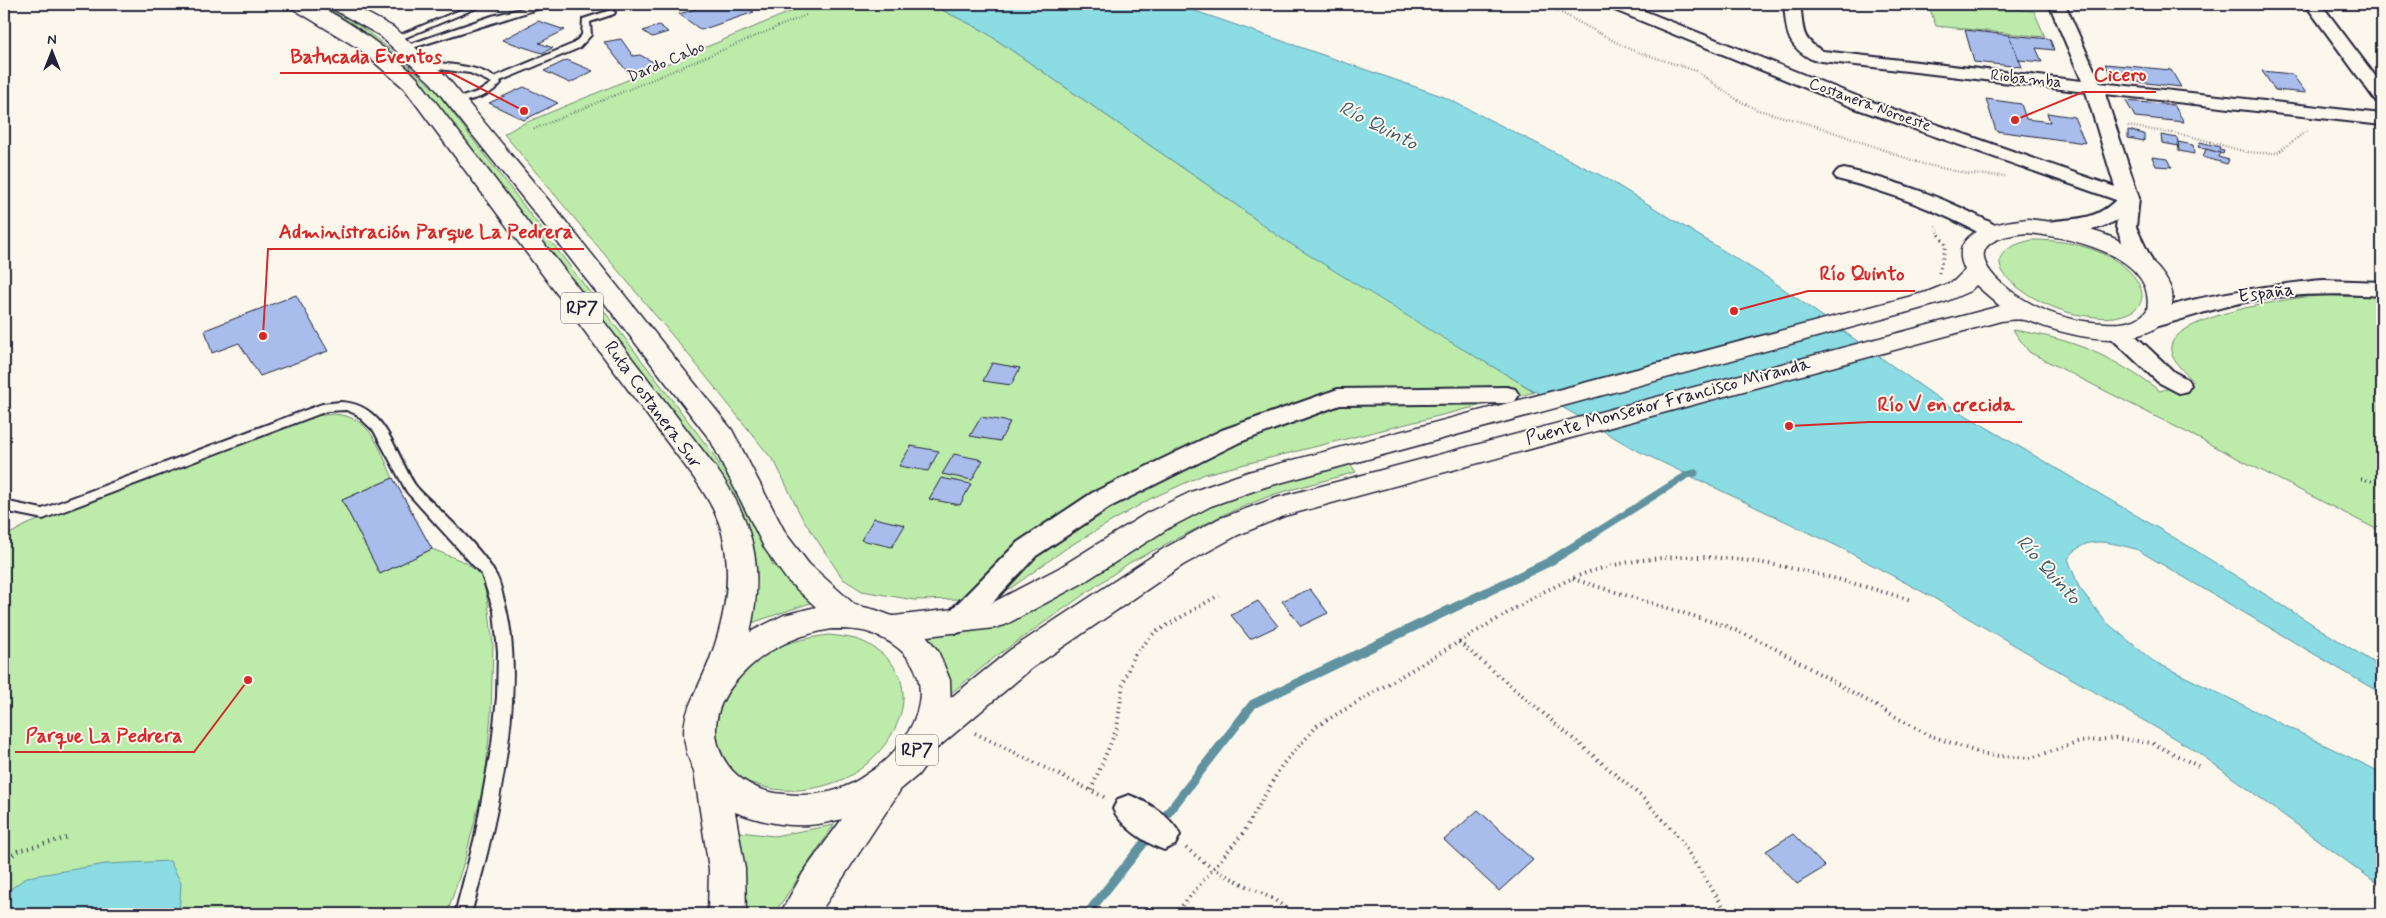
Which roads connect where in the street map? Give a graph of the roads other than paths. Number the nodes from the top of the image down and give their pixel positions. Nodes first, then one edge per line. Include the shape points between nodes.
1 (298, 4) edge
2 (337, 4) edge
3 (482, 4) edge
4 (549, 4) edge
5 (1613, 4) edge
6 (1792, 4) edge
7 (2057, 4) edge
8 (2313, 4) edge
9 (611, 12) dead end
10 (398, 43) junction
11 (424, 64) junction
12 (494, 80) junction
13 (2093, 86) junction
14 (2382, 97) edge
15 (455, 101) junction
16 (2382, 120) edge
17 (1844, 175) dead end
18 (2129, 198) junction
19 (2046, 228) junction
20 (1992, 232) junction
21 (2144, 268) junction
22 (1976, 272) junction
23 (2382, 288) edge
24 (2028, 312) junction
25 (2154, 320) junction
26 (2117, 331) junction
27 (2179, 385) dead end
28 (1507, 395) dead end
29 (4, 506) edge
30 (846, 616) junction
31 (957, 622) junction
32 (894, 628) junction
33 (720, 677) junction
34 (936, 730) junction
35 (711, 772) junction
36 (891, 778) junction
37 (1129, 809) road end
38 (1164, 835) road end
39 (463, 914) edge
40 (727, 914) edge
41 (799, 914) edge

1 - 33 main road, Ruta Costanera Sur / RP7 via 364,43 402,74 708,479 732,518 742,571 739,614
2 - 10 main road, Ruta Costanera Sur / RP7 via 386,31
3 - 10 lane
4 - 10 lane
5 - 18 street, Costanera Noroeste via 1858,103
6 - 13 street, Riobamba via 1798,42 1819,56
7 - 13 street
8 - 14 street
9 - 12 lane via 586,21 587,38 576,46
10 - 11 main road, Ruta Costanera Sur / RP7
11 - 12 lane via 476,71
11 - 15 main road, Ruta Costanera Sur / RP7
12 - 15 lane via 497,83 494,88
13 - 16 street, Riobamba
13 - 18 street
15 - 30 main road, Ruta Costanera Sur / RP7 via 722,437 775,541 792,564
17 - 20 street via 1867,179 1926,199
18 - 19 street via 2115,214 2103,221
18 - 21 street via 2126,227
19 - 20 main road via 2028,226
19 - 21 main road via 2088,236 2126,253
20 - 22 main road via 1979,239 1972,250
21 - 25 main road via 2156,280 2161,293 2161,305
22 - 24 main road via 2004,299
22 - 31 main road, Puente Monseñor Francisco Miranda via 1962,286 1936,297 1258,479 1201,499 1157,521 1070,576 994,616
23 - 25 street, España via 2319,286 2267,291 2224,298
24 - 26 main road via 2071,326
24 - 34 main road, Puente Monseñor Francisco Miranda via 2002,313 1966,321 1276,508 1228,527 1173,557 1021,659
25 - 26 main road via 2136,328
26 - 27 street via 2166,377
28 - 31 street via 1338,397 1231,436 1101,500 1027,549
29 - 39 lane via 43,514 326,407 348,407 362,412 378,429 411,488 489,574 501,614 504,659 502,721 478,863
30 - 32 main road, Ruta Costanera Sur / RP7
30 - 33 main road, Ruta Costanera Sur / RP7 via 811,620 776,632 744,651
31 - 32 main road, Puente Monseñor Francisco Miranda
32 - 34 main road, Ruta Costanera Sur / RP7 via 919,647 934,674
33 - 35 main road, Ruta Costanera Sur / RP7 via 704,709 700,742
34 - 36 main road, Ruta Costanera Sur / RP7
35 - 36 main road, Ruta Costanera Sur / RP7 via 735,796 770,809 812,810 853,800
35 - 40 main road, Ruta Costanera Sur / RP7 via 727,868
36 - 41 main road, Ruta Costanera Sur / RP7
37 - 38 street

